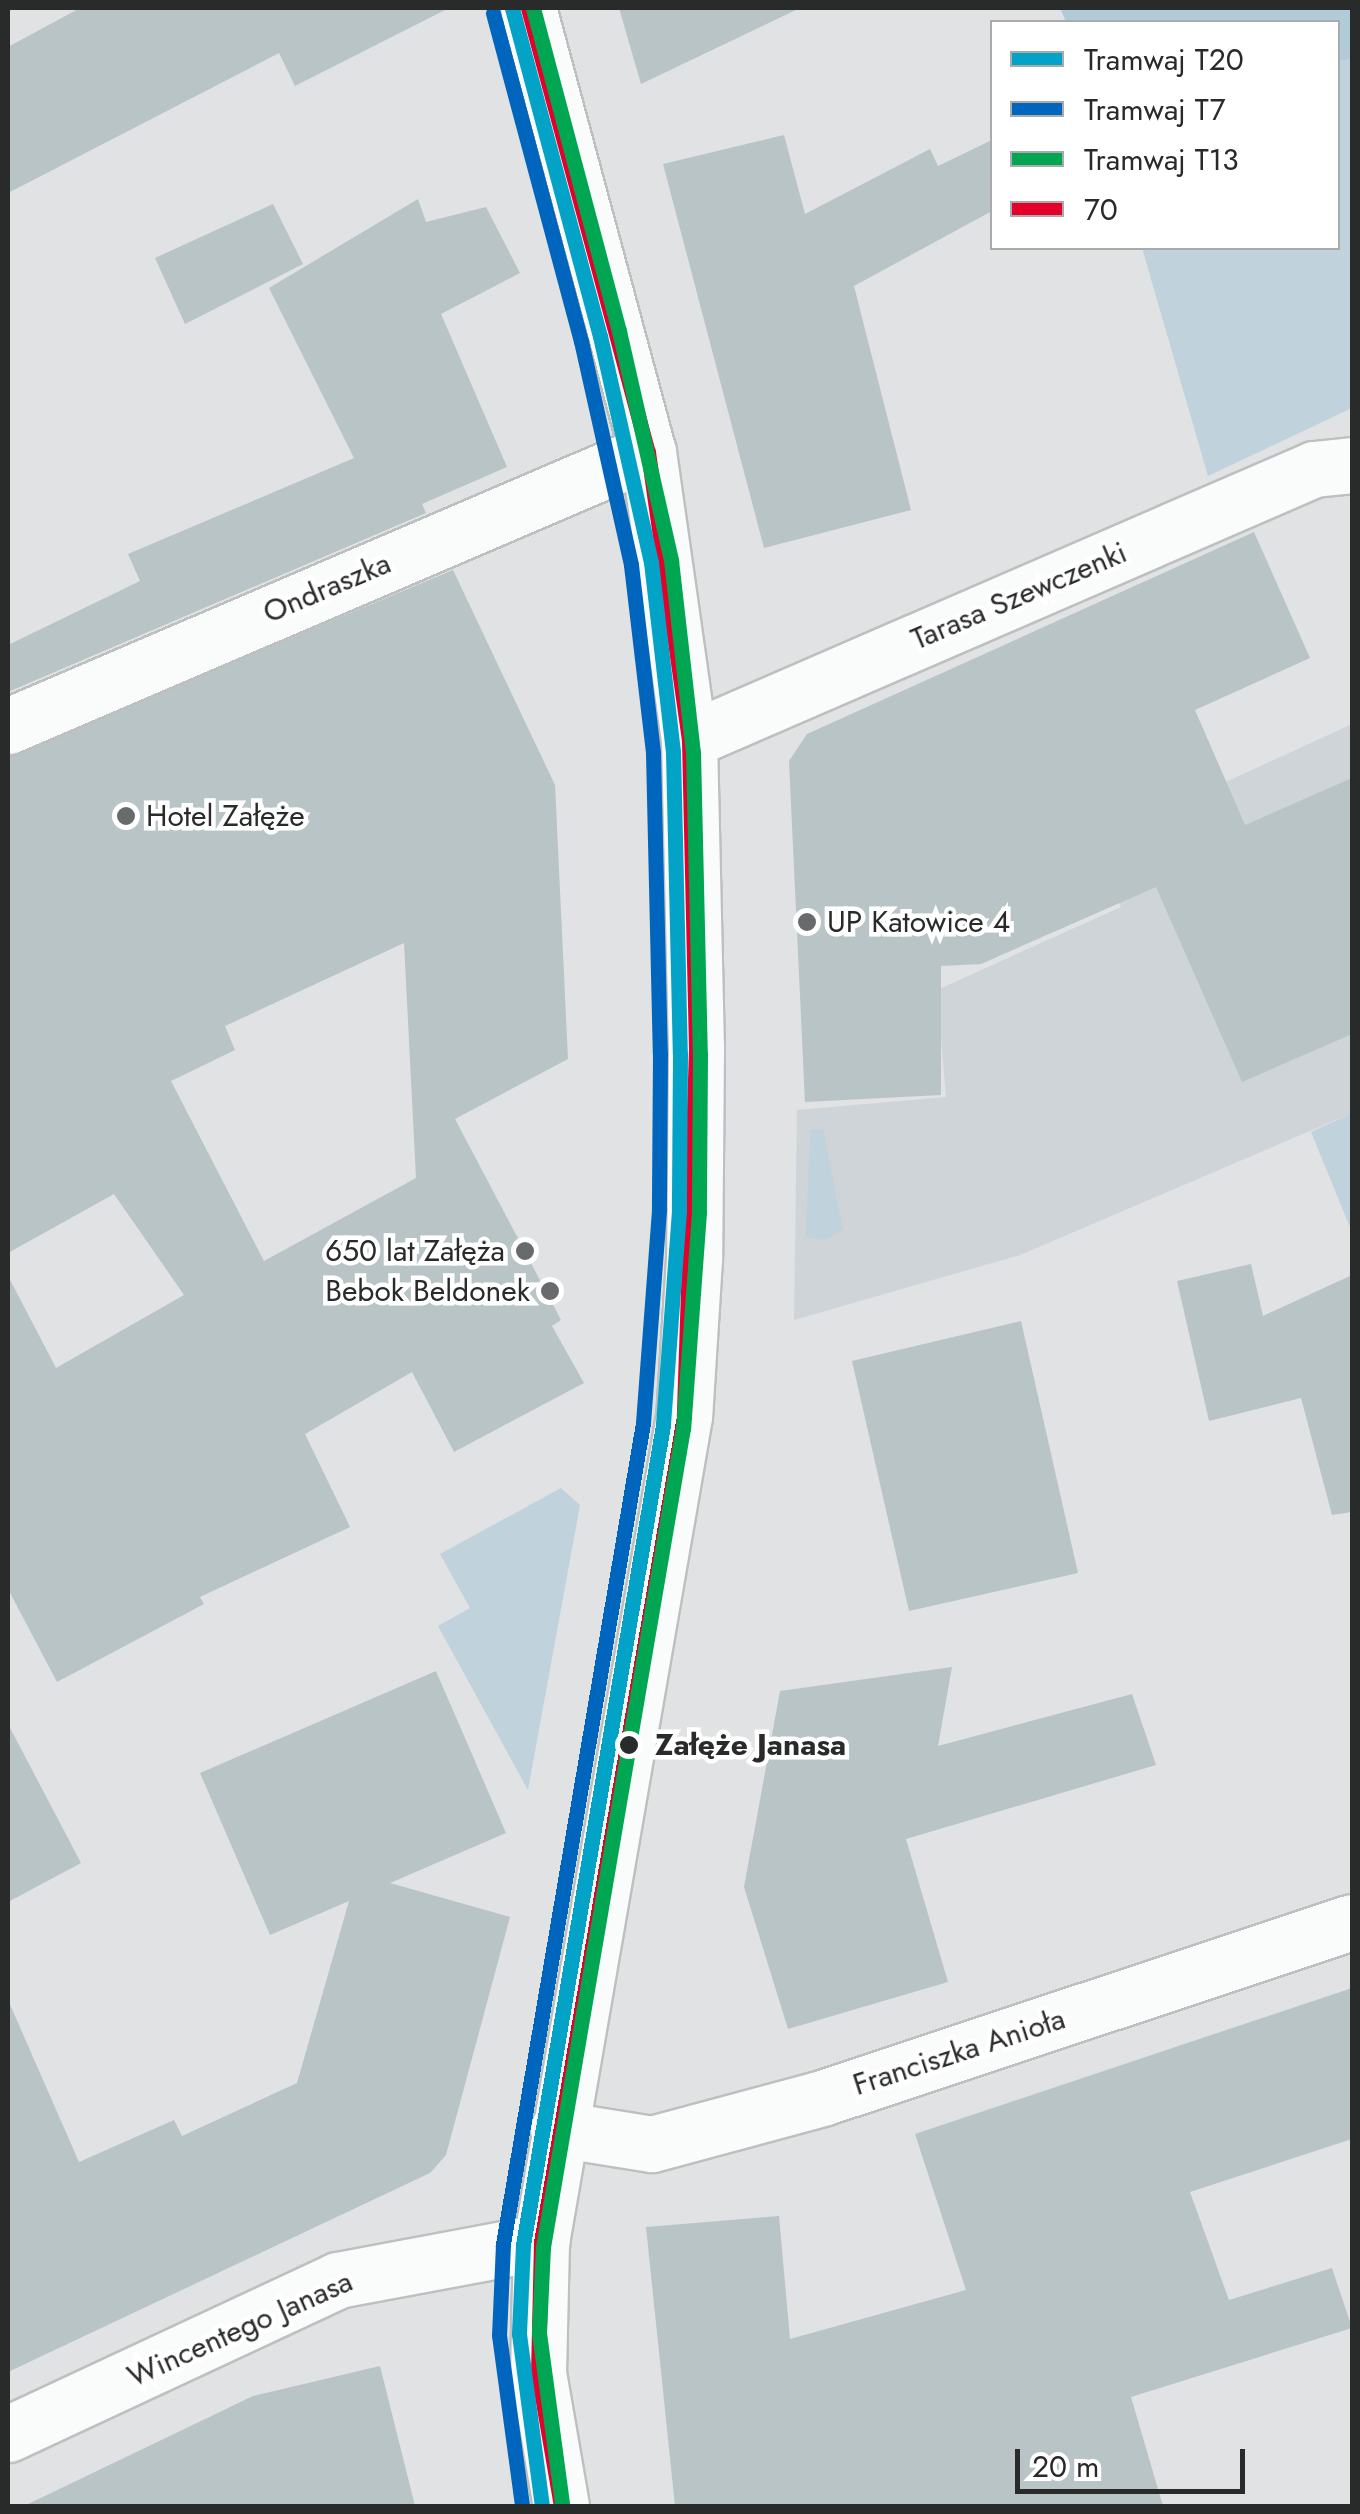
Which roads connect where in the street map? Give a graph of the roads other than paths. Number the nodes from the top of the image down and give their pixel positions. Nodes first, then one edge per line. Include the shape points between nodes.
1 (528, 8) edge
2 (648, 452) junction
3 (1352, 465) edge
4 (8, 726) edge
5 (689, 740) junction
6 (1352, 1922) edge
7 (558, 2129) junction
8 (541, 2242) junction
9 (8, 2434) edge
10 (561, 2506) edge

1 - 2 street
2 - 4 street, Ondraszka
2 - 5 street
3 - 5 street, Tarasa Szewczenki via 1314,469
5 - 7 street via 695,1202 684,1416
6 - 7 street, Franciszka Anioła via 822,2098 652,2144
7 - 8 street
8 - 9 street, Wincentego Janasa via 338,2280
8 - 10 street via 538,2373

